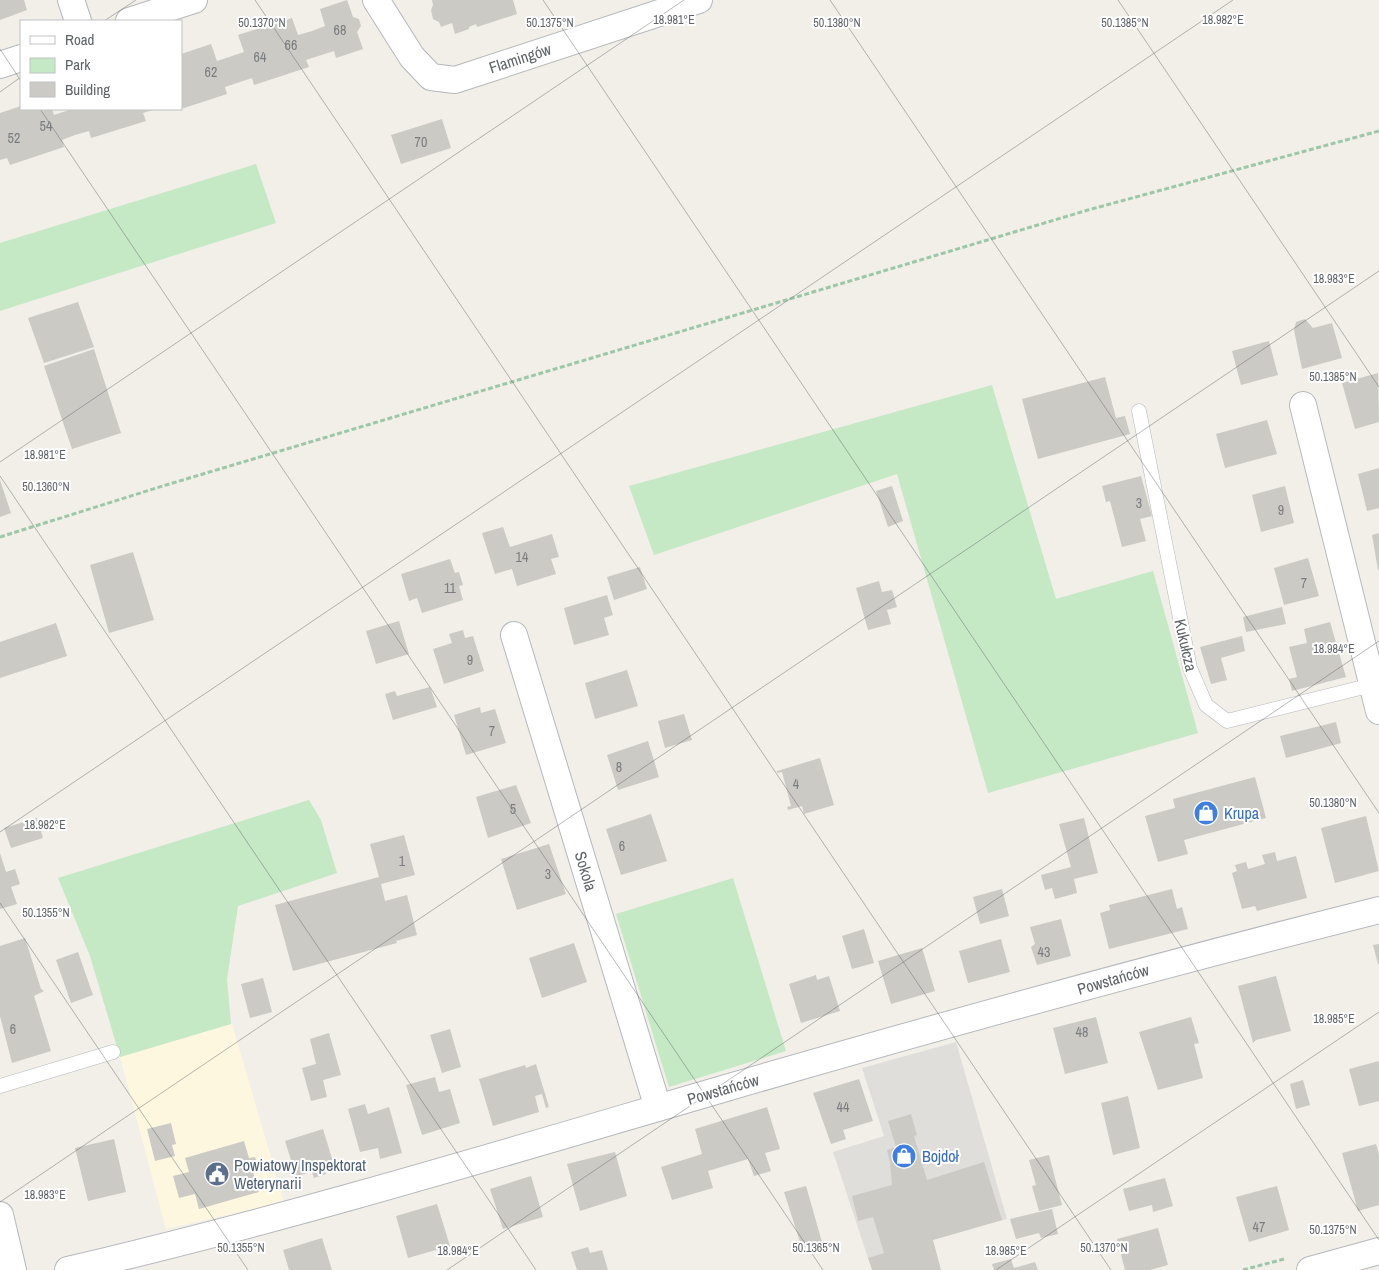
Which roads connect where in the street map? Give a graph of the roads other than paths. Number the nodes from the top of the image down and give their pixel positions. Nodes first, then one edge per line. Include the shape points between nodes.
1 (71, 0) edge
2 (194, 0) edge
3 (376, 0) edge
4 (699, 0) edge
5 (78, 20) edge
6 (132, 20) edge
7 (20, 58) edge
8 (0, 66) edge
9 (1303, 405) dead end
10 (1138, 411) dead end
11 (514, 635) dead end
12 (1372, 685) junction
13 (1379, 711) edge
14 (1379, 910) edge
15 (113, 1052) dead end
16 (0, 1086) edge
17 (658, 1108) junction
18 (0, 1215) edge
19 (1379, 1252) edge
20 (12, 1270) edge
21 (68, 1270) edge
22 (1310, 1270) edge

1 - 5 street
2 - 6 street
3 - 4 street, Flamingów via 412,57 430,77 455,80
7 - 8 street
9 - 12 street
10 - 12 lane, Kukułcza via 1190,668 1206,705 1227,721
11 - 17 street, Sokola
12 - 13 street
14 - 17 street, Powstańców via 1175,961
15 - 16 lane
17 - 21 street, Powstańców via 366,1194 209,1237
18 - 20 street
19 - 22 street

